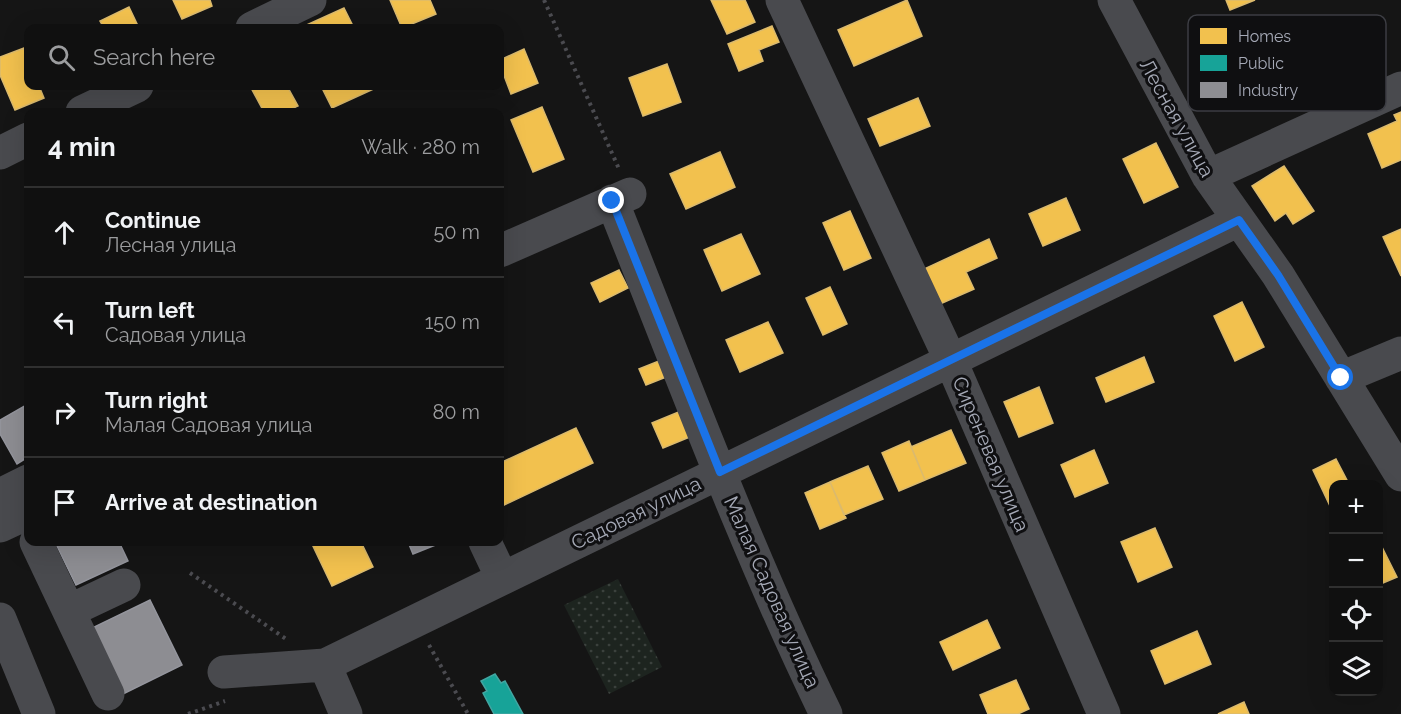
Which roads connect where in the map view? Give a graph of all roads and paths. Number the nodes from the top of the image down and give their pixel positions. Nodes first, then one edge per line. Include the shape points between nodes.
1 (310, 0) edge
2 (544, 0) edge
3 (782, 0) edge
4 (1114, 0) edge
5 (260, 24) edge
6 (1401, 88) edge
7 (129, 90) edge
8 (1386, 95) edge
9 (90, 108) edge
10 (1351, 111) edge
11 (24, 141) edge
12 (0, 153) edge
13 (1208, 176) junction
14 (621, 197) junction
15 (1239, 220) junction
16 (504, 249) edge
17 (1401, 353) edge
18 (951, 359) junction
19 (1341, 378) junction
20 (720, 472) junction
21 (1401, 475) edge
22 (24, 498) edge
23 (19, 520) edge
24 (33, 546) edge
25 (487, 546) edge
26 (190, 573) dead end
27 (502, 578) junction
28 (124, 585) dead end
29 (69, 611) junction
30 (0, 619) edge
31 (416, 621) junction
32 (286, 639) dead end
33 (325, 665) junction
34 (224, 672) dead end
35 (108, 694) dead end
36 (39, 714) edge
37 (346, 714) edge
38 (468, 714) edge
39 (826, 714) edge
40 (1104, 714) edge

1 - 5 street
2 - 14 path
3 - 18 street, Сиреневая улица
4 - 13 street, Лесная улица
6 - 8 street
7 - 9 street
10 - 13 street
11 - 12 street
13 - 15 street, Лесная улица
14 - 16 street
14 - 20 street, Малая Садовая улица
15 - 18 street, Садовая улица
15 - 19 street, Лесная улица
17 - 19 street
18 - 20 street, Садовая улица
18 - 40 street, Сиреневая улица
19 - 21 street, Лесная улица
20 - 27 street, Садовая улица
20 - 39 street, Малая Садовая улица
22 - 23 street
24 - 29 street
25 - 27 street
26 - 32 path
27 - 31 street, Садовая улица
28 - 29 street
29 - 35 street
30 - 36 street
31 - 33 street, Садовая улица
31 - 38 path
33 - 34 street
33 - 37 street

